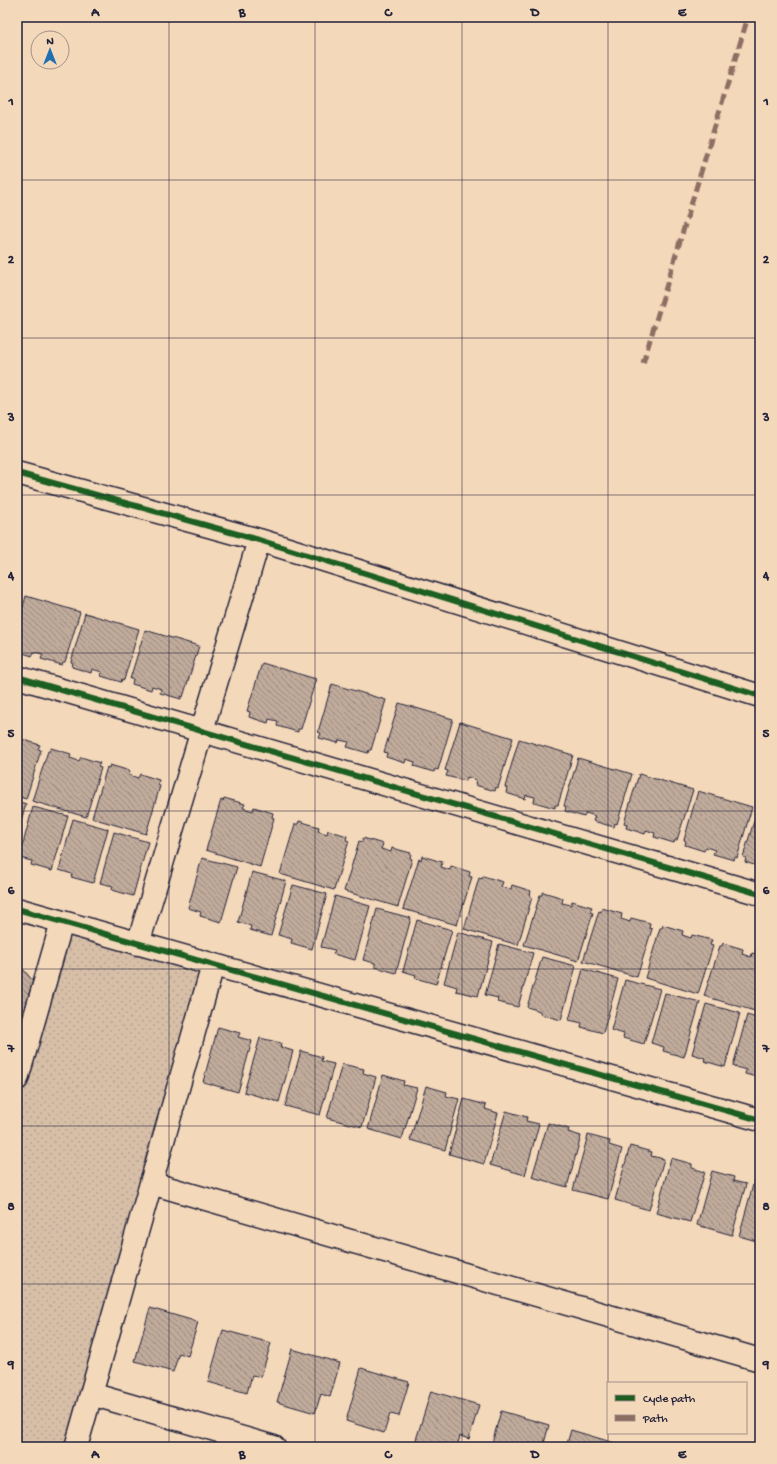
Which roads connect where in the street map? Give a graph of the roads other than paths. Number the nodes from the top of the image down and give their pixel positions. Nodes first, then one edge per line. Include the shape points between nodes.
1 (17, 473) edge
2 (259, 540) junction
3 (17, 677) edge
4 (760, 696) edge
5 (202, 731) junction
6 (760, 894) edge
7 (17, 909) edge
8 (62, 922) junction
9 (138, 944) junction
10 (213, 965) junction
11 (17, 1079) edge
12 (760, 1120) edge
13 (151, 1183) junction
14 (760, 1360) edge
15 (91, 1394) junction
16 (76, 1447) edge
17 (274, 1447) edge

1 - 2 street
2 - 4 street
2 - 5 street
3 - 5 street
5 - 6 street
5 - 9 street
7 - 8 street
8 - 9 street
8 - 11 street
9 - 10 street
10 - 12 street
10 - 13 street
13 - 14 street
13 - 15 street
15 - 16 street
15 - 17 street

